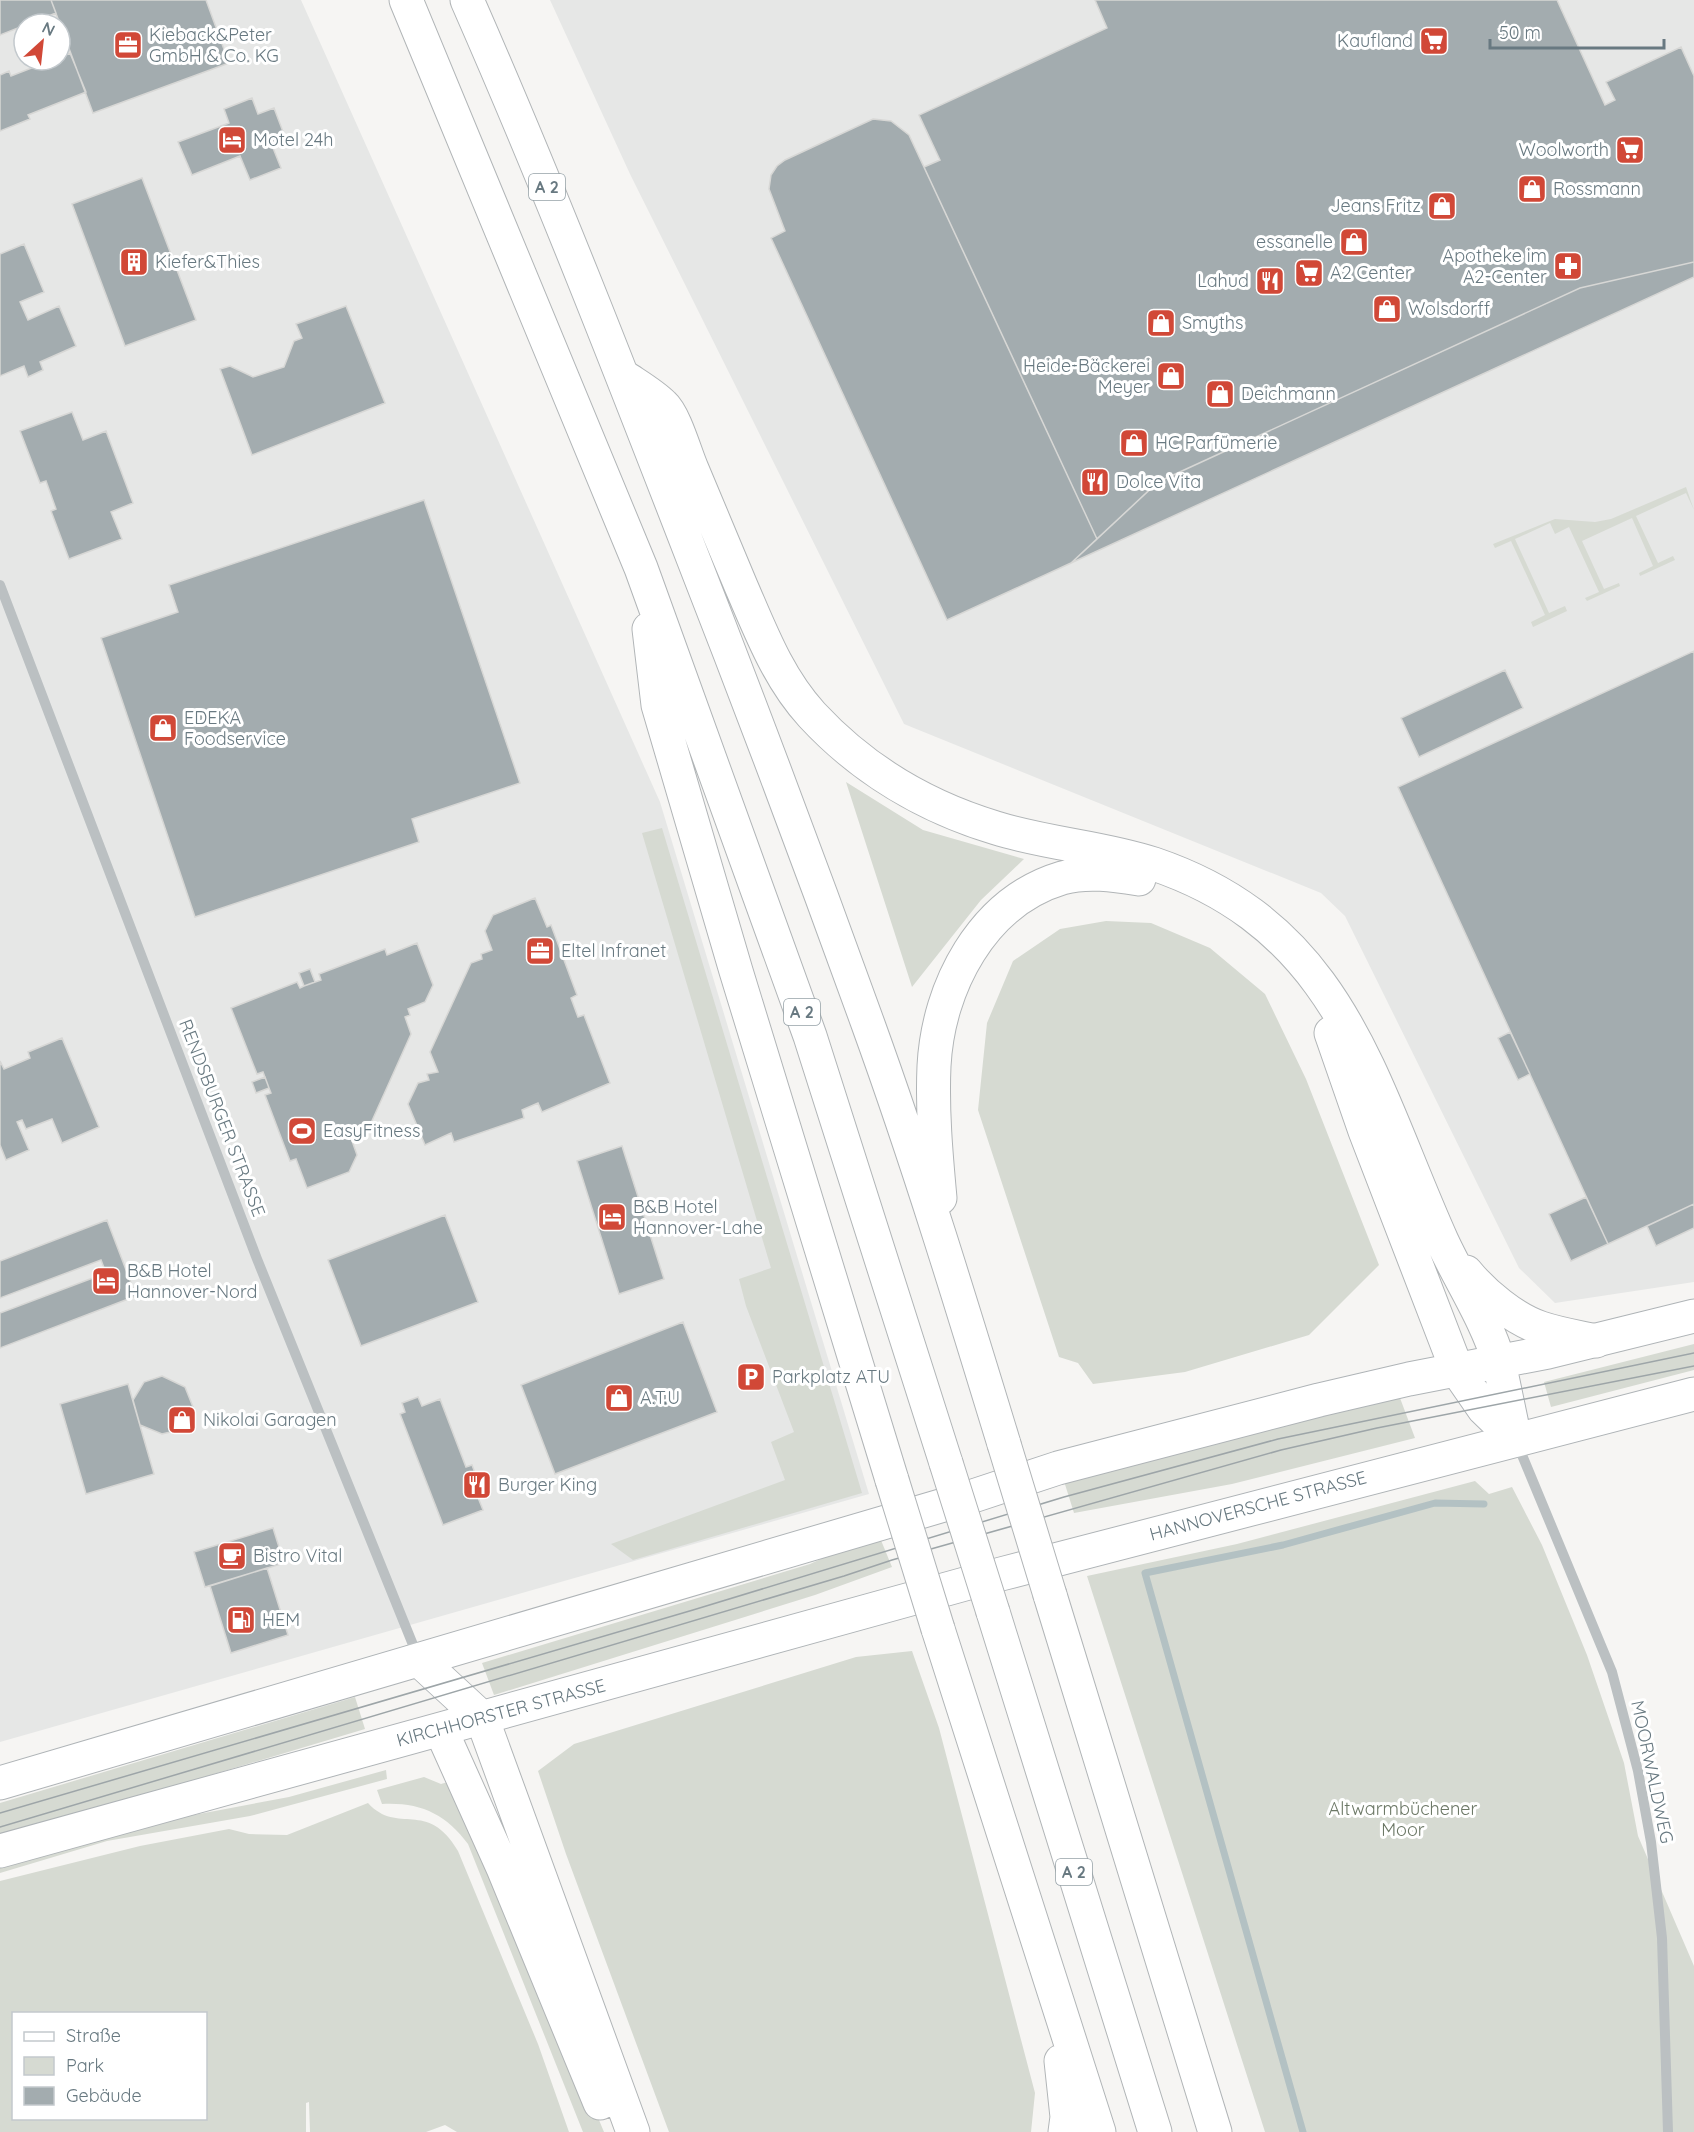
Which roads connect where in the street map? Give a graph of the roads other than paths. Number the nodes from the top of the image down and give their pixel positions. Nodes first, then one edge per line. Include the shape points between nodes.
1 (406, 0) edge
2 (467, 0) edge
3 (623, 376) junction
4 (641, 568) junction
5 (0, 585) edge
6 (1443, 1242) junction
7 (943, 1245) junction
8 (1694, 1316) edge
9 (1596, 1341) junction
10 (1499, 1362) junction
11 (1457, 1370) junction
12 (1694, 1394) edge
13 (1515, 1439) junction
14 (1001, 1574) joint
15 (419, 1660) junction
16 (482, 1718) junction
17 (441, 1730) junction
18 (0, 1783) edge
19 (0, 1851) edge
20 (1042, 1956) junction
21 (612, 2132) edge
22 (633, 2132) edge
23 (1065, 2132) edge
24 (1099, 2132) edge
25 (1155, 2132) edge
26 (1215, 2132) edge
27 (1668, 2132) edge

1 - 4 main road, A 2
2 - 3 main road, A 2 via 516,110
3 - 6 main road via 666,407 773,662 811,714 863,763 928,803 996,828 1152,863 1224,896 1265,924 1298,954 1327,990 1350,1029 1394,1122
3 - 7 main road, A 2 via 869,1026
4 - 20 main road, bridge via 658,705 892,1480
4 - 25 main road, A 2, bridge via 810,1036
5 - 15 street, RENDSBURGER STRASSE via 257,1259
6 - 9 main road via 1477,1285 1526,1321
6 - 10 main road via 1491,1337
7 - 11 main road via 934,1065 943,1010 962,965 987,925 1025,892 1063,878 1103,873 1147,880 1208,905 1256,935 1288,964 1314,999 1334,1038 1365,1131
7 - 26 main road, A 2, bridge
8 - 9 main road
9 - 10 main road
10 - 11 main road
10 - 13 main road
11 - 13 main road via 1484,1409
11 - 15 main road via 1319,1400 1058,1468
12 - 13 main road, HANNOVERSCHE STRASSE
13 - 14 main road, HANNOVERSCHE STRASSE
13 - 27 street, MOORWALDWEG via 1612,1672 1638,1771 1662,1938
14 - 16 main road, KIRCHHORSTER STRASSE
15 - 16 main road
15 - 17 main road
15 - 18 main road
16 - 17 main road, KIRCHHORSTER STRASSE
16 - 22 main road
17 - 19 main road, KIRCHHORSTER STRASSE
17 - 21 main road via 503,1868
20 - 23 main road via 1065,2086
20 - 24 main road

